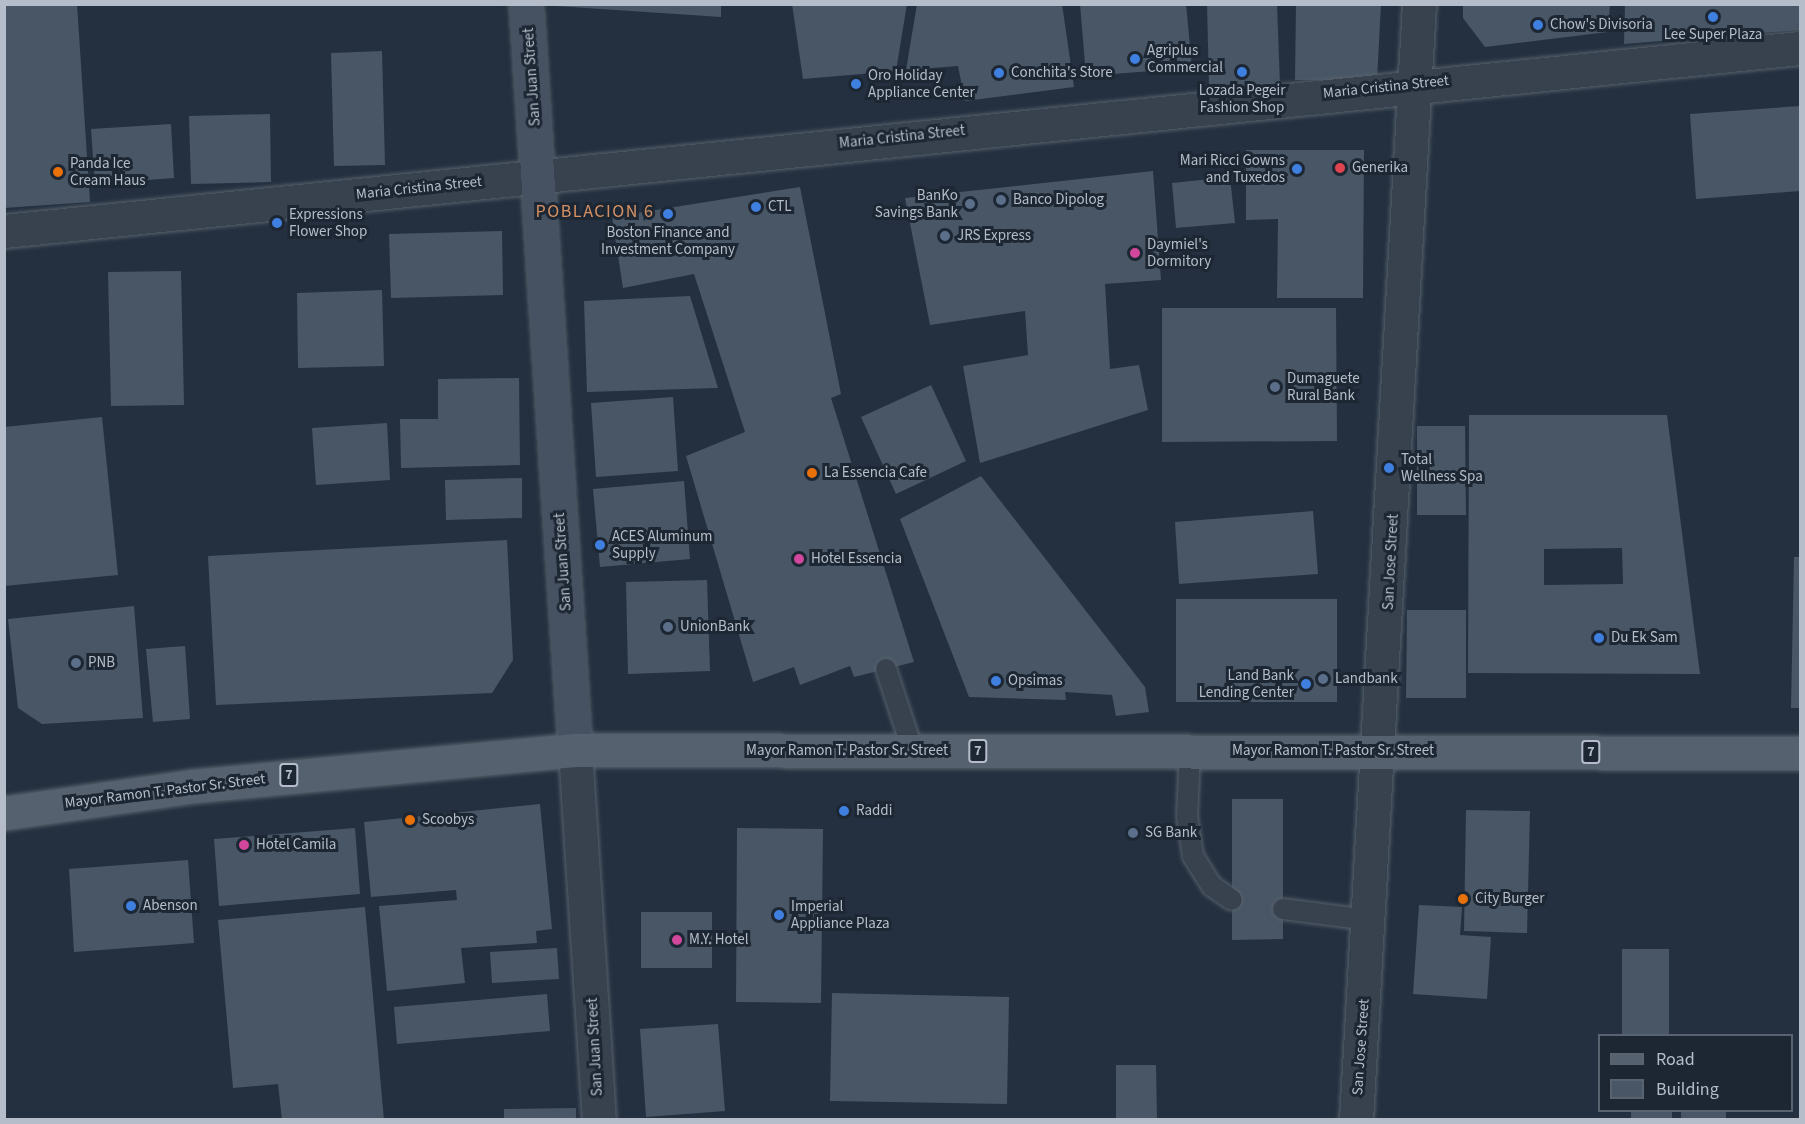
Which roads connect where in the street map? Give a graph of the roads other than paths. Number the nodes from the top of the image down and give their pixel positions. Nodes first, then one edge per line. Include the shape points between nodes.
1 (526, 4) edge
2 (1419, 4) edge
3 (1800, 48) edge
4 (1418, 84) junction
5 (539, 175) junction
6 (4, 231) edge
7 (886, 669) dead end
8 (574, 750) junction
9 (913, 751) junction
10 (1190, 751) junction
11 (1381, 751) junction
12 (1800, 753) edge
13 (4, 813) edge
14 (1232, 900) dead end
15 (1283, 909) dead end
16 (1369, 920) junction
17 (599, 1119) edge
18 (1356, 1119) edge

1 - 5 main road, San Juan Street
2 - 4 street, San Jose Street
3 - 4 street, Maria Cristina Street
4 - 5 street, Maria Cristina Street
4 - 11 street, San Jose Street
5 - 6 street, Maria Cristina Street
5 - 8 main road, San Juan Street
7 - 9 lane
8 - 9 main road, Mayor Ramon T. Pastor Sr. Street / 7
8 - 13 main road, Mayor Ramon T. Pastor Sr. Street / 7 via 215,783
8 - 17 street, San Juan Street
9 - 10 main road, Mayor Ramon T. Pastor Sr. Street / 7
10 - 11 main road, Mayor Ramon T. Pastor Sr. Street / 7
10 - 14 lane via 1186,816 1193,856 1212,886
11 - 12 main road, Mayor Ramon T. Pastor Sr. Street / 7
11 - 16 street, San Jose Street
15 - 16 lane
16 - 18 street, San Jose Street

